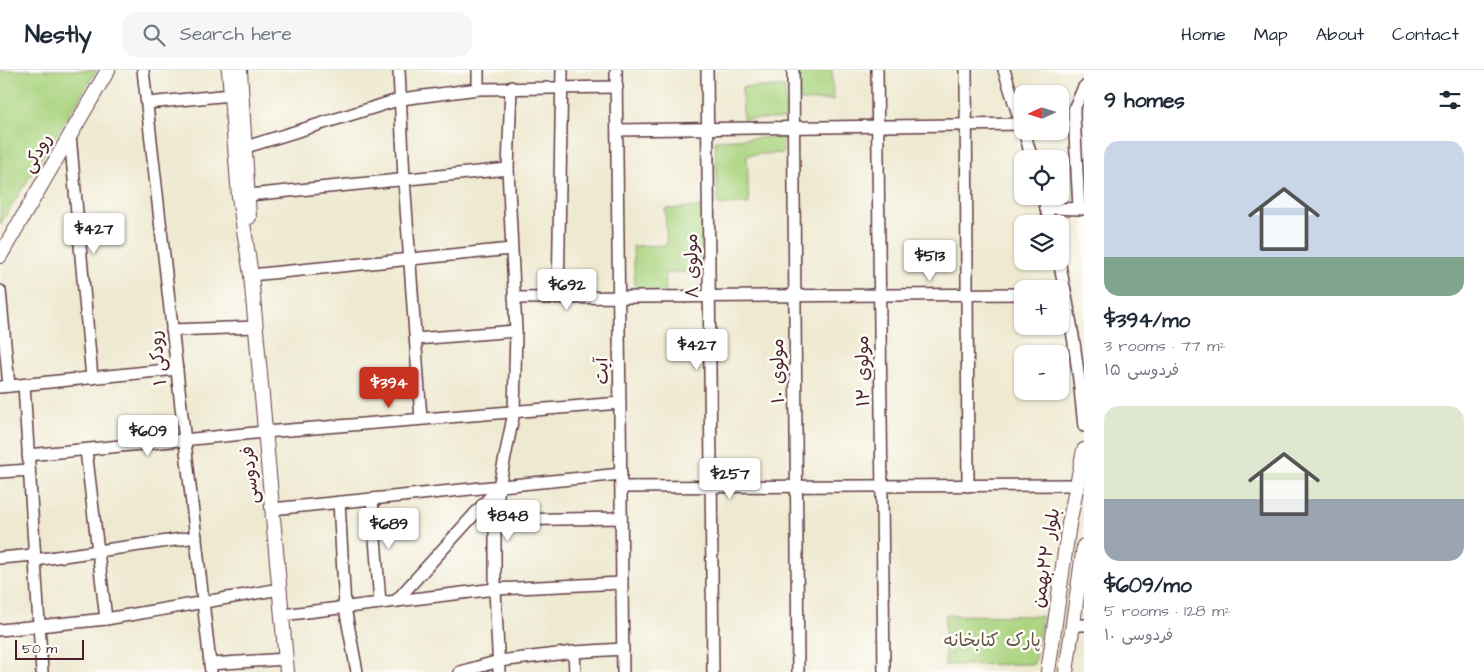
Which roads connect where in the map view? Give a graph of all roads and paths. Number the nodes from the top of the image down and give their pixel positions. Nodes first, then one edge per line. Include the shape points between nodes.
1 (108, 70) edge
2 (144, 70) edge
3 (229, 70) edge
4 (240, 70) edge
5 (399, 70) edge
6 (478, 70) edge
7 (562, 70) edge
8 (616, 70) edge
9 (708, 70) edge
10 (793, 70) edge
11 (877, 70) edge
12 (966, 70) edge
13 (1004, 70) edge
14 (1084, 86) edge
15 (511, 87) junction
16 (562, 87) junction
17 (617, 87) junction
18 (478, 89) junction
19 (231, 96) junction
20 (401, 99) junction
21 (1014, 100) edge
22 (147, 103) junction
23 (966, 125) junction
24 (878, 126) junction
25 (793, 127) junction
26 (1014, 127) edge
27 (708, 128) junction
28 (617, 130) junction
29 (70, 134) junction
30 (246, 147) junction
31 (508, 169) junction
32 (404, 179) junction
33 (249, 195) junction
34 (1062, 205) edge
35 (1081, 208) edge
36 (512, 249) junction
37 (0, 256) edge
38 (410, 259) junction
39 (251, 275) junction
40 (0, 291) edge
41 (967, 294) junction
42 (1014, 294) edge
43 (880, 295) junction
44 (795, 296) junction
45 (710, 297) junction
46 (514, 298) junction
47 (558, 298) junction
48 (619, 298) junction
49 (1069, 323) edge
50 (256, 327) junction
51 (172, 330) junction
52 (516, 331) junction
53 (416, 339) junction
54 (177, 368) junction
55 (92, 378) junction
56 (24, 385) junction
57 (4, 387) edge
58 (620, 403) junction
59 (514, 412) junction
60 (421, 420) junction
61 (1084, 426) edge
62 (265, 432) junction
63 (185, 440) junction
64 (86, 450) junction
65 (1084, 450) edge
66 (28, 455) junction
67 (29, 470) junction
68 (0, 472) edge
69 (621, 474) junction
70 (1076, 485) junction
71 (882, 486) junction
72 (968, 486) junction
73 (499, 487) junction
74 (621, 487) junction
75 (712, 487) junction
76 (797, 487) junction
77 (372, 499) junction
78 (339, 502) junction
79 (272, 509) junction
80 (621, 518) junction
81 (495, 520) junction
82 (196, 537) junction
83 (1084, 546) edge
84 (98, 551) junction
85 (0, 558) edge
86 (34, 558) junction
87 (1079, 577) junction
88 (1061, 578) junction
89 (622, 583) junction
90 (280, 589) junction
91 (495, 589) junction
92 (396, 601) junction
93 (380, 603) junction
94 (203, 604) junction
95 (345, 608) junction
96 (282, 615) junction
97 (106, 619) junction
98 (1078, 625) edge
99 (40, 626) junction
100 (0, 630) edge
101 (623, 649) junction
102 (574, 652) junction
103 (287, 665) edge
104 (499, 667) edge
105 (211, 668) edge
106 (42, 672) edge
107 (357, 672) edge
108 (460, 672) edge
109 (575, 672) edge
110 (623, 672) edge
111 (713, 672) edge
112 (798, 672) edge
113 (884, 672) edge
114 (1048, 672) edge
115 (1066, 672) edge

1 - 29 main road, رودکی
2 - 22 street, رودکی ۱
3 - 19 main road, فردوسی
4 - 30 main road, فردوسی
5 - 20 street
6 - 18 street
7 - 16 street
8 - 17 street, آیت
9 - 27 street, مولوی ۸
10 - 25 street, مولوی ۱۰
11 - 24 street, مولوی ۱۲
12 - 23 street
13 - 21 street
14 - 35 street via 1074,109
15 - 16 street
15 - 18 street
15 - 31 street
16 - 17 street
16 - 47 street
17 - 28 street, آیت
18 - 20 street
19 - 22 street
19 - 39 main road, فردوسی via 239,197
20 - 30 street
20 - 32 street
22 - 51 street, رودکی ۱
23 - 24 street
23 - 26 street
23 - 41 street
24 - 25 street
24 - 43 street, مولوی ۱۲
25 - 27 street
25 - 44 street, مولوی ۱۰
27 - 28 street
27 - 45 street, مولوی ۸
28 - 48 street, آیت
29 - 37 main road, رودکی
29 - 55 street
30 - 33 main road, فردوسی
31 - 32 street
31 - 36 street
32 - 33 street
32 - 38 street
33 - 39 main road, فردوسی
34 - 35 street
36 - 38 street
36 - 46 street
38 - 39 street
38 - 53 street
39 - 50 main road, فردوسی
40 - 57 street
41 - 42 street
41 - 43 street
41 - 72 street
43 - 44 street
43 - 71 street, مولوی ۱۲
44 - 45 street
44 - 76 street, مولوی ۱۰
45 - 48 street
45 - 75 street, مولوی ۸
46 - 47 street
46 - 52 street
47 - 48 street
48 - 58 street, آیت
49 - 61 street via 1079,374
50 - 51 street
50 - 62 main road, فردوسی
51 - 54 street, رودکی ۱
52 - 53 street
52 - 59 street
53 - 60 street
54 - 55 street
54 - 63 street, رودکی ۱
55 - 56 street
56 - 57 street
56 - 66 street
58 - 59 street
58 - 69 street, آیت
59 - 60 street
59 - 73 street
60 - 62 street
62 - 63 street
62 - 79 main road, فردوسی
63 - 64 street
63 - 82 street, رودکی ۱
64 - 66 street
64 - 84 street
65 - 70 main road, بلوار ۲۲بهمن
66 - 67 street
67 - 68 street
67 - 86 street
69 - 73 street
69 - 74 street, آیت
70 - 72 street
70 - 88 main road, بلوار ۲۲بهمن
71 - 72 street
71 - 76 street
71 - 113 street, مولوی ۱۲
73 - 77 street
73 - 81 street
73 - 92 street
74 - 75 street
74 - 80 street, آیت
75 - 76 street
75 - 111 street, مولوی ۸
76 - 112 street, مولوی ۱۰
77 - 78 street
77 - 93 street
78 - 79 street
78 - 95 street
79 - 90 main road, فردوسی
80 - 81 street
80 - 89 street, آیت
81 - 91 street
82 - 84 street
82 - 94 street, رودکی ۱
83 - 87 main road, بلوار ۲۲بهمن
84 - 86 street
84 - 97 street
85 - 86 street
86 - 99 street
87 - 88 main road
87 - 98 main road, بلوار ۲۲بهمن
88 - 114 main road, بلوار ۲۲بهمن
89 - 91 street
89 - 101 street, آیت
90 - 94 street
90 - 96 main road, فردوسی
91 - 92 street
91 - 104 street
92 - 93 street
93 - 95 street
94 - 97 street
94 - 105 street, رودکی ۱
95 - 96 street
95 - 107 street
96 - 103 main road, فردوسی
97 - 99 street
98 - 115 main road, بلوار ۲۲بهمن
99 - 100 street
99 - 106 street
101 - 102 street
101 - 110 street, آیت
102 - 104 street
102 - 109 street
103 - 105 street
104 - 108 street

